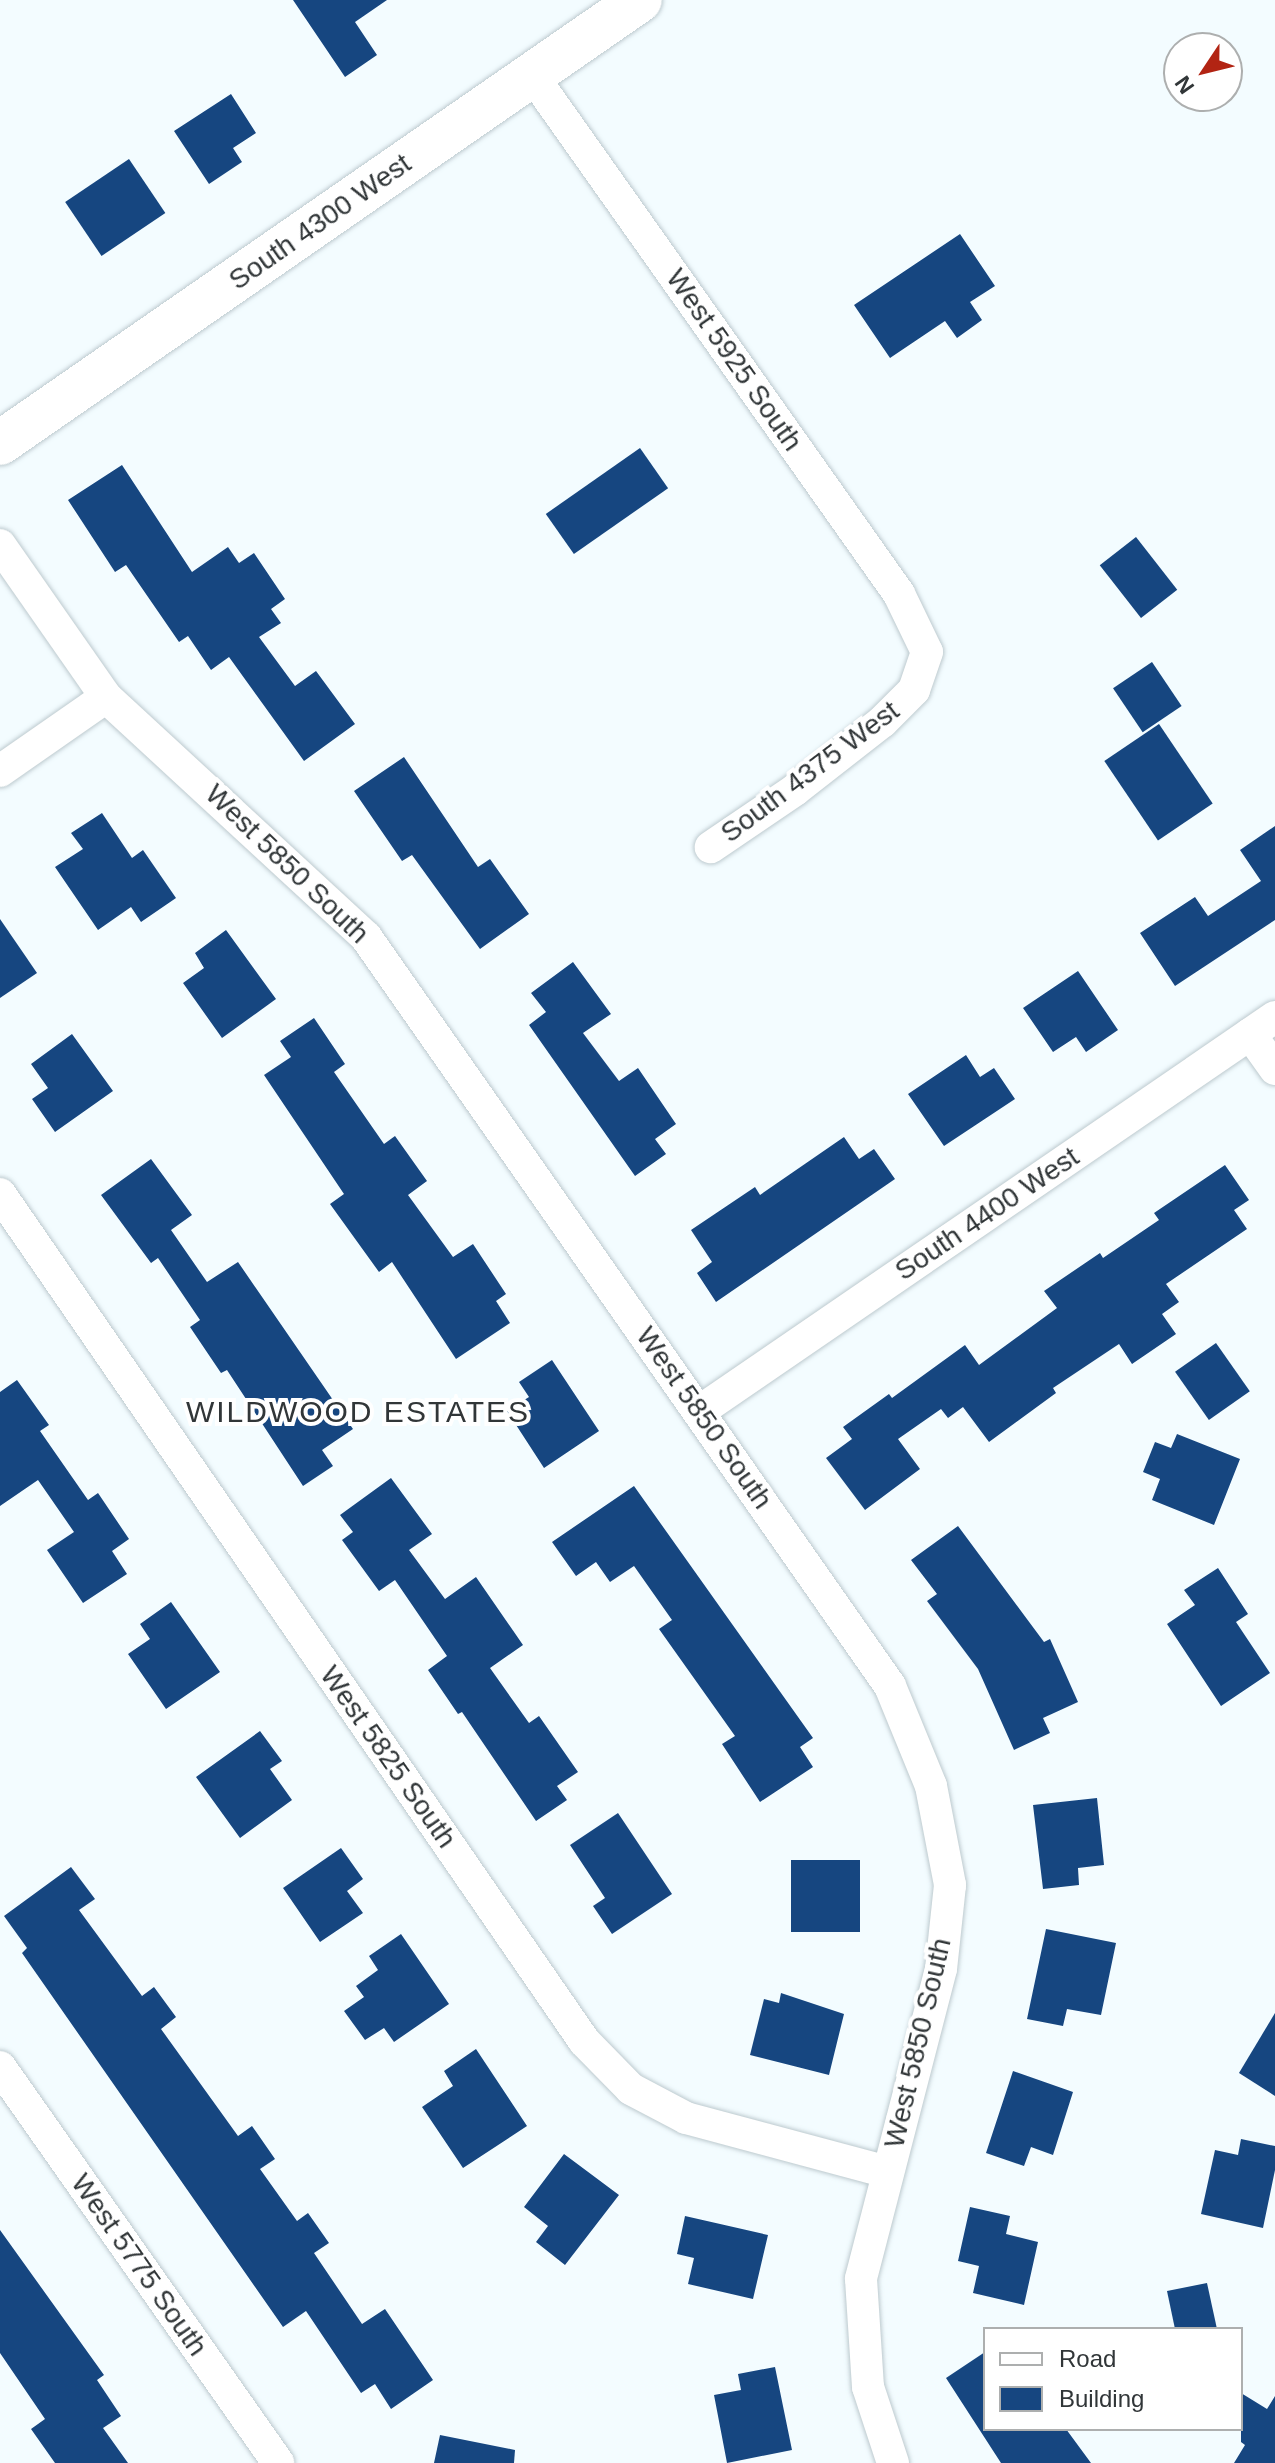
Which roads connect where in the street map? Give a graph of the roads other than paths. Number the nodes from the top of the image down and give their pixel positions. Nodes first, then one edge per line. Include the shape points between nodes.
1 (640, 0) edge
2 (532, 75) junction
3 (0, 443) edge
4 (0, 545) edge
5 (927, 652) joint
6 (106, 697) junction
7 (0, 771) edge
8 (711, 847) dead end
9 (1263, 1025) edge
10 (1275, 1069) edge
11 (0, 1194) edge
12 (700, 1411) junction
13 (0, 2067) edge
14 (888, 2172) junction
15 (278, 2463) edge
16 (893, 2463) edge

1 - 2 main road, South 4300 West
2 - 3 main road, South 4300 West
2 - 5 street, West 5925 South via 899,594
4 - 6 street, West 5850 South
5 - 8 street, South 4375 West via 914,690 882,722
6 - 7 street
6 - 12 street, West 5850 South via 366,937
9 - 10 street
9 - 12 street, South 4400 West
11 - 14 street, West 5825 South via 584,2041 631,2089 686,2118
12 - 14 street, West 5850 South via 890,1686 931,1786 950,1885 941,1969
13 - 15 street, West 5775 South
14 - 16 street, West 5850 South via 861,2279 868,2387

